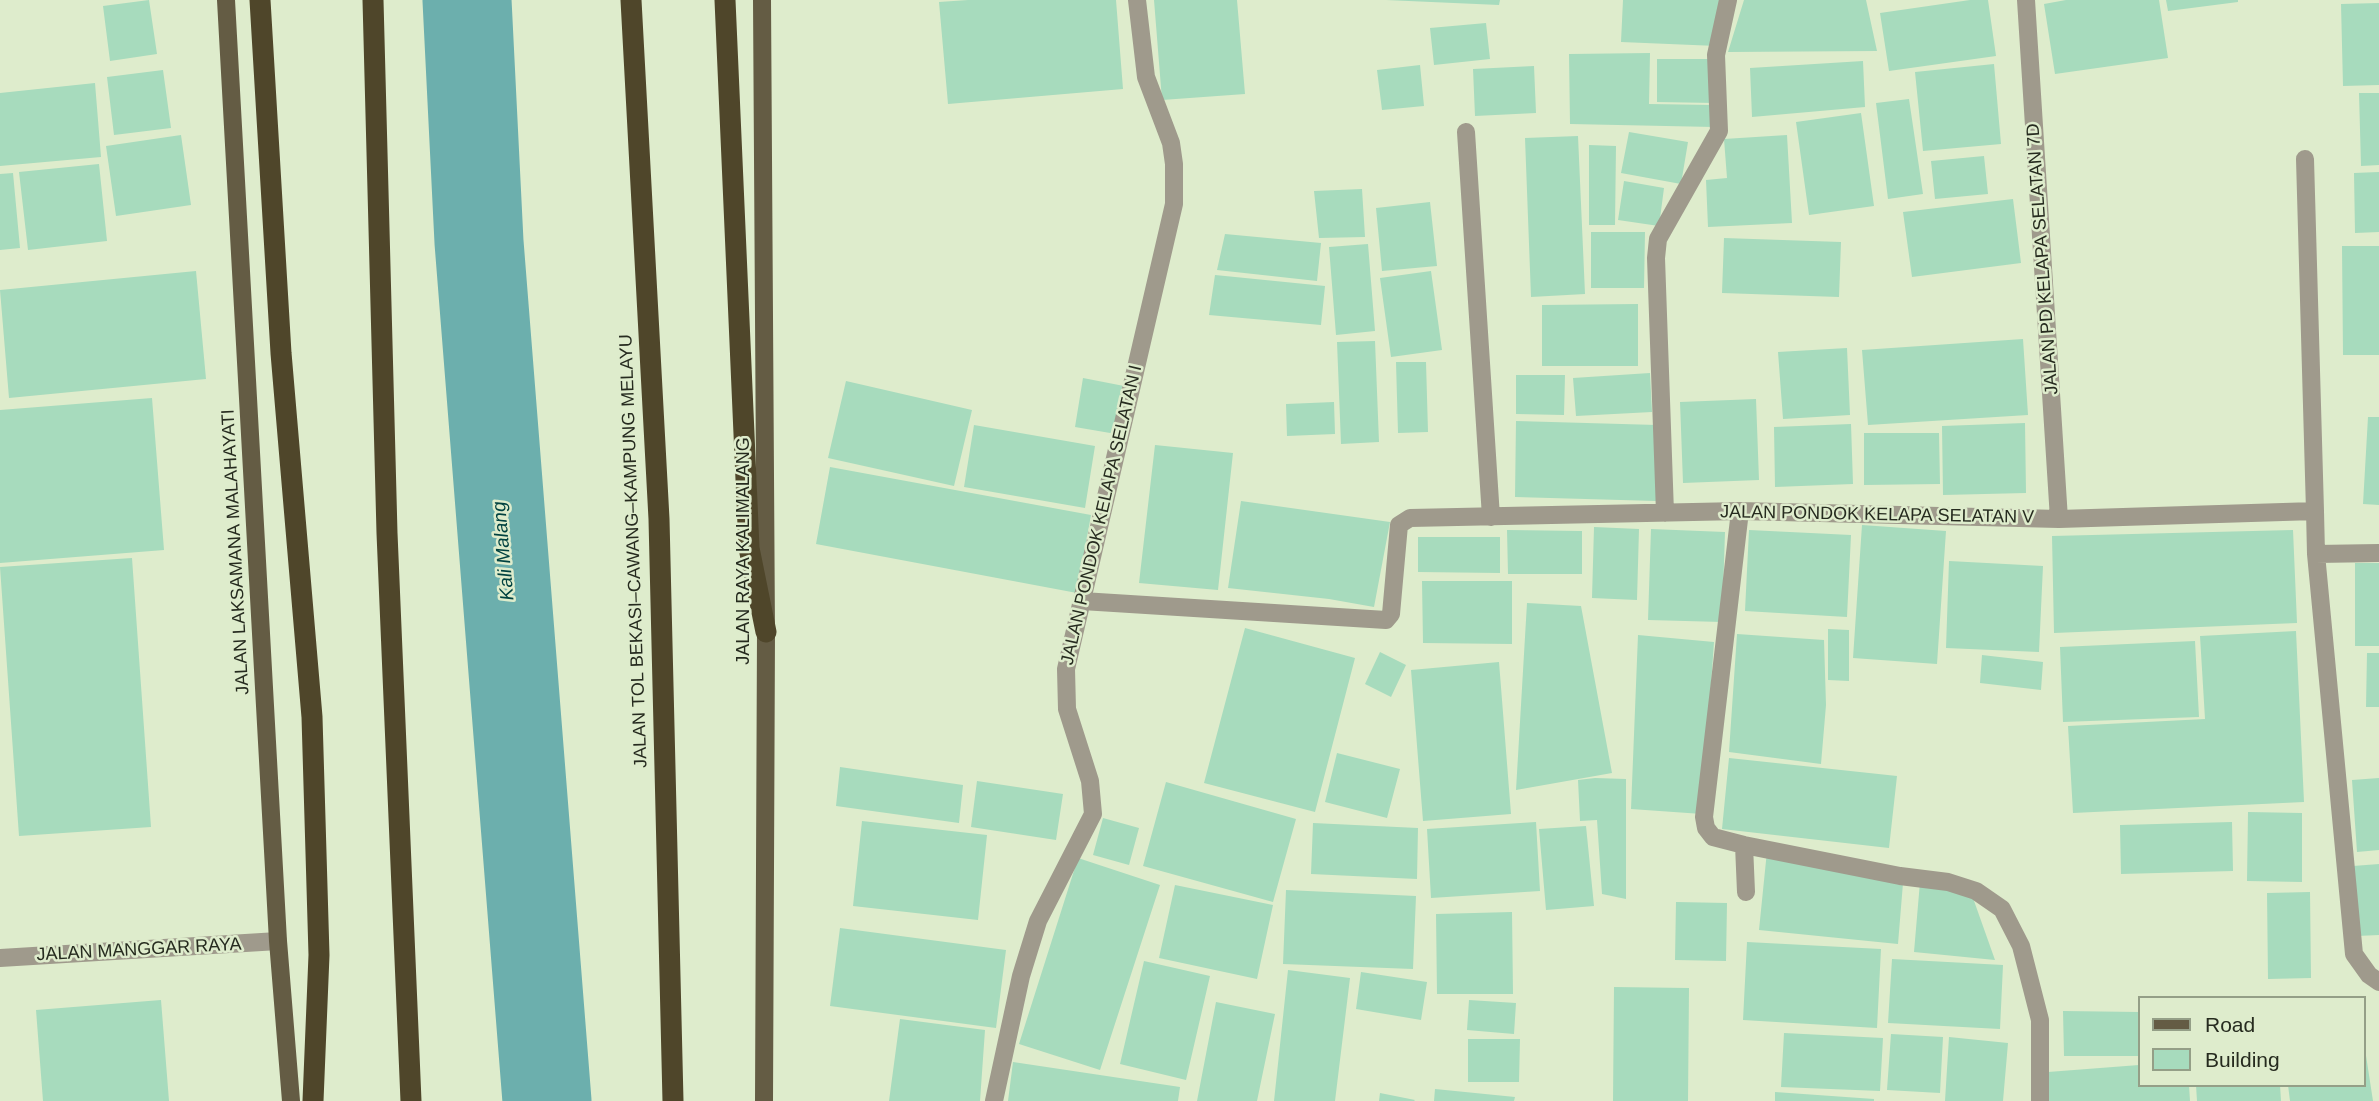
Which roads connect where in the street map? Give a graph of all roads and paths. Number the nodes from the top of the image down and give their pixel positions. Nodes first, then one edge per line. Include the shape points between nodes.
1 (226, 0) edge
2 (260, 0) edge
3 (373, 0) edge
4 (631, 0) edge
5 (725, 0) edge
6 (762, 0) edge
7 (1137, 0) edge
8 (1728, 0) edge
9 (2026, 0) edge
10 (1466, 132) dead end
11 (2305, 159) dead end
12 (1740, 511) junction
13 (2315, 511) junction
14 (1665, 513) junction
15 (1491, 517) junction
16 (2059, 519) junction
17 (2379, 553) edge
18 (2316, 554) junction
19 (1082, 601) junction
20 (766, 632) junction
21 (1744, 845) junction
22 (1746, 892) dead end
23 (278, 941) junction
24 (0, 958) edge
25 (2379, 982) edge
26 (291, 1101) edge
27 (313, 1101) edge
28 (411, 1101) edge
29 (673, 1101) edge
30 (764, 1101) edge
31 (995, 1101) edge
32 (2040, 1101) edge

1 - 23 main road, JALAN LAKSAMANA MALAHAYATI
2 - 27 highway via 281,353 312,718 319,955
3 - 28 highway via 387,533
4 - 29 highway, JALAN TOL BEKASI–CAWANG–KAMPUNG MELAYU via 659,519
5 - 20 highway via 749,548
6 - 20 main road, JALAN RAYA KALIMALANG
7 - 19 street, JALAN PONDOK KELAPA SELATAN I via 1146,77 1171,143 1174,204
8 - 14 street via 1716,55 1719,131 1658,239
9 - 16 street, JALAN PD KELAPA SELATAN 7D
10 - 15 street
11 - 13 street
12 - 14 street, JALAN PONDOK KELAPA SELATAN V
12 - 16 street, JALAN PONDOK KELAPA SELATAN V
12 - 21 street via 1703,817 1713,837
13 - 16 street, JALAN PONDOK KELAPA SELATAN V
13 - 18 street
14 - 15 street, JALAN PONDOK KELAPA SELATAN V
15 - 19 street, JALAN PONDOK KELAPA SELATAN V via 1401,522 1391,614 1386,620
17 - 18 street
18 - 25 street via 2354,954
19 - 31 street, JALAN PONDOK KELAPA SELATAN I via 1065,692 1071,727 1090,782 1093,814 1038,921 1021,976
20 - 30 main road, JALAN RAYA KALIMALANG
21 - 22 street
21 - 32 street via 1948,882 1976,891 2002,909 2021,946 2040,1020
23 - 24 street, JALAN MANGGAR RAYA
23 - 26 main road, JALAN LAKSAMANA MALAHAYATI

